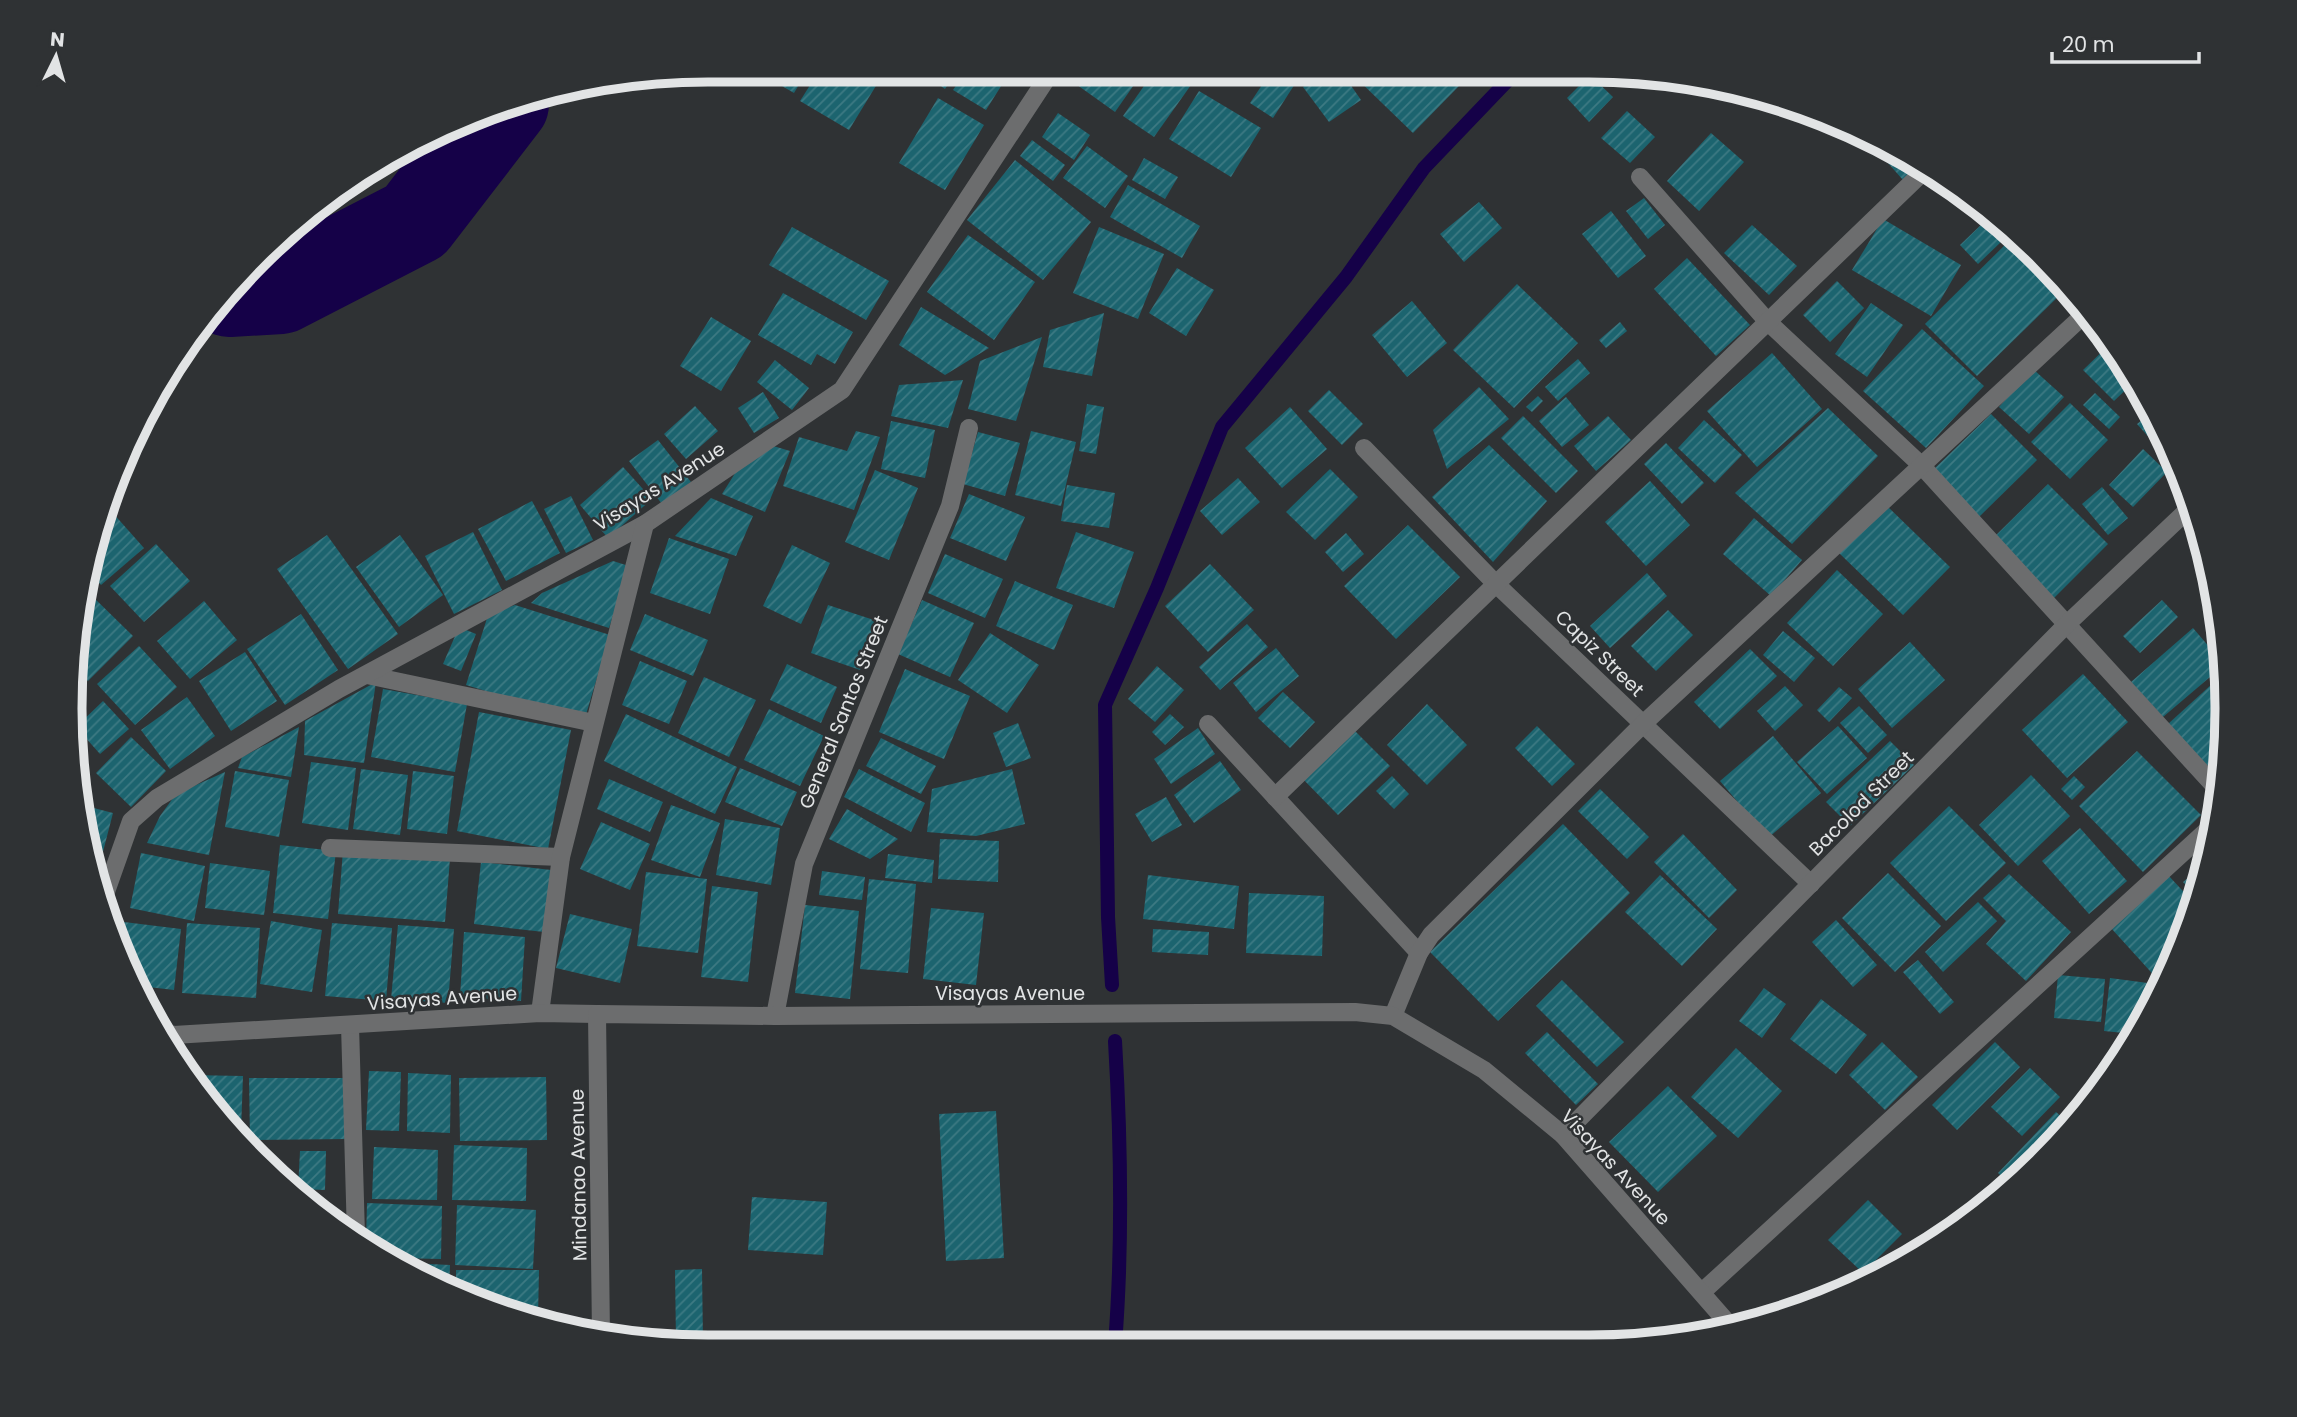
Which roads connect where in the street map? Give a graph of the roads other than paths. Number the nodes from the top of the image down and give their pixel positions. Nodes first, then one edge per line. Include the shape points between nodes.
1 (1044, 82) edge
2 (1640, 177) dead end
3 (1918, 177) edge
4 (2079, 320) edge
5 (1768, 322) junction
6 (969, 428) dead end
7 (1364, 448) dead end
8 (1921, 465) junction
9 (2184, 514) edge
10 (645, 524) junction
11 (1496, 584) junction
12 (2066, 625) junction
13 (367, 675) junction
14 (594, 723) junction
15 (1208, 724) dead end
16 (1643, 724) junction
17 (2210, 781) edge
18 (1275, 797) junction
19 (2202, 835) edge
20 (330, 848) dead end
21 (561, 857) junction
22 (1811, 884) junction
23 (108, 886) edge
24 (1419, 953) junction
25 (540, 1013) junction
26 (597, 1014) junction
27 (775, 1016) junction
28 (1393, 1016) junction
29 (350, 1025) junction
30 (173, 1033) edge
31 (1563, 1135) junction
32 (356, 1225) edge
33 (1702, 1292) junction
34 (1725, 1319) edge
35 (601, 1325) edge

1 - 10 street, Visayas Avenue via 842,390
2 - 5 street
3 - 5 street
4 - 8 street
5 - 8 street
5 - 11 street
6 - 27 street, General Santos Street via 950,506 804,864
7 - 11 street, Capiz Street
8 - 12 street
8 - 16 street
9 - 12 street, Bacolod Street
10 - 13 street, Visayas Avenue
10 - 14 street
11 - 16 street, Capiz Street
11 - 18 street
12 - 17 street
12 - 22 street, Bacolod Street
13 - 14 street
13 - 23 street, Visayas Avenue via 157,798 131,821
14 - 21 street
15 - 18 street
16 - 22 street, Capiz Street
16 - 24 street via 1431,935
18 - 24 street
19 - 33 street
20 - 21 street
21 - 25 street
22 - 31 street, Bacolod Street
24 - 28 street
25 - 26 street, Visayas Avenue
25 - 29 street, Visayas Avenue
26 - 27 street, Visayas Avenue
26 - 35 street, Mindanao Avenue
27 - 28 street, Visayas Avenue via 1355,1012
28 - 31 street, Visayas Avenue via 1484,1070
29 - 30 street, Visayas Avenue
29 - 32 street
31 - 33 street, Visayas Avenue
33 - 34 street, Visayas Avenue

